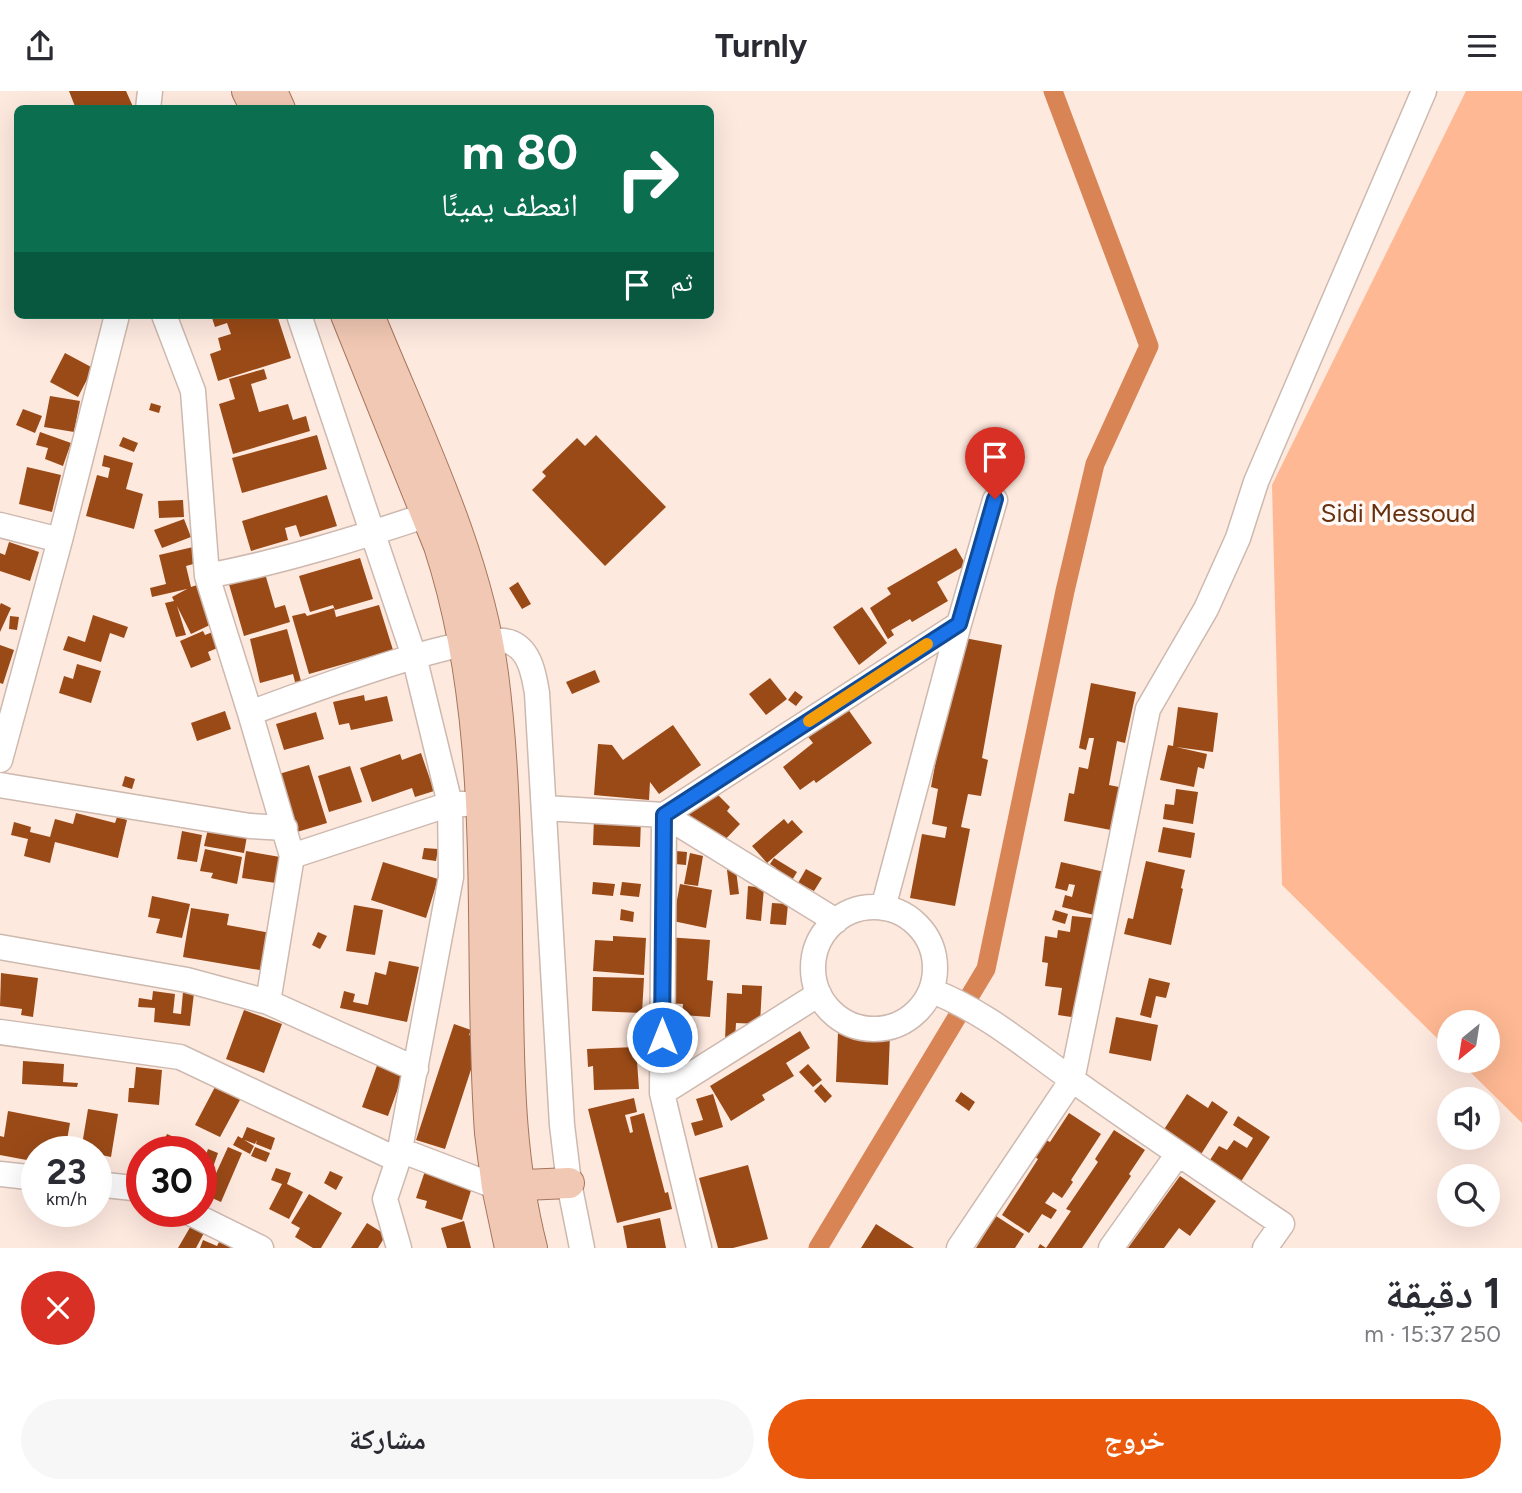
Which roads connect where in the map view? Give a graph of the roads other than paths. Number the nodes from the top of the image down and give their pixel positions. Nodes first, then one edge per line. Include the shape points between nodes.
1 (247, 91) edge
2 (1424, 91) edge
3 (270, 104) edge
4 (116, 319) edge
5 (166, 319) edge
6 (300, 319) edge
7 (347, 319) edge
8 (371, 319) edge
9 (995, 499) dead end
10 (427, 515) junction
11 (0, 525) edge
12 (374, 533) junction
13 (60, 540) junction
14 (207, 576) junction
15 (959, 624) junction
16 (476, 641) junction
17 (414, 656) junction
18 (250, 713) junction
19 (0, 760) edge
20 (0, 785) edge
21 (450, 804) junction
22 (480, 805) junction
23 (544, 808) junction
24 (664, 815) junction
25 (285, 828) junction
26 (292, 856) junction
27 (883, 908) junction
28 (836, 921) junction
29 (0, 947) edge
30 (819, 994) junction
31 (944, 996) junction
32 (268, 1002) junction
33 (0, 1032) edge
34 (416, 1069) junction
35 (1072, 1080) junction
36 (662, 1093) junction
37 (1178, 1154) junction
38 (399, 1155) junction
39 (0, 1174) edge
40 (21, 1176) edge
41 (569, 1183) junction
42 (508, 1186) junction
43 (217, 1226) edge
44 (261, 1248) edge
45 (399, 1248) edge
46 (510, 1248) edge
47 (532, 1248) edge
48 (582, 1248) edge
49 (699, 1248) edge
50 (959, 1248) edge
51 (1111, 1248) edge
52 (1265, 1248) edge

1 - 3 main road
2 - 35 street via 1256,482 1238,538 1206,609 1148,709
4 - 13 street
5 - 14 street via 193,391
6 - 12 street
7 - 10 main road
8 - 16 main road via 461,541 480,606
9 - 15 street
10 - 12 street
10 - 16 main road
11 - 13 street
12 - 14 street
12 - 17 street
13 - 19 street
14 - 18 street
15 - 24 street
15 - 27 street
16 - 17 street
16 - 22 main road via 474,711
16 - 23 street via 505,640 516,645 533,672
16 - 42 main road via 495,696 504,803
17 - 18 street
17 - 21 street
18 - 25 street
20 - 25 street
21 - 22 street
21 - 26 street
21 - 34 street via 451,877
22 - 42 main road via 488,1106
23 - 24 street
23 - 41 street
24 - 28 street
24 - 36 street
25 - 26 street
26 - 32 street
27 - 28 street via 862,908
27 - 31 street via 917,925 929,941
28 - 30 street via 816,946 812,965
29 - 32 street via 187,980
30 - 31 street via 838,1019 857,1028 877,1030 897,1025
30 - 36 street
31 - 35 street via 989,1020
32 - 34 street
33 - 38 street via 180,1057
34 - 38 street
35 - 37 street
35 - 50 street
36 - 49 street
37 - 51 street
37 - 52 street via 1282,1224
38 - 42 street
38 - 45 street via 385,1199
39 - 40 street
41 - 42 main road
41 - 48 street
42 - 46 main road
42 - 47 main road
43 - 44 street

